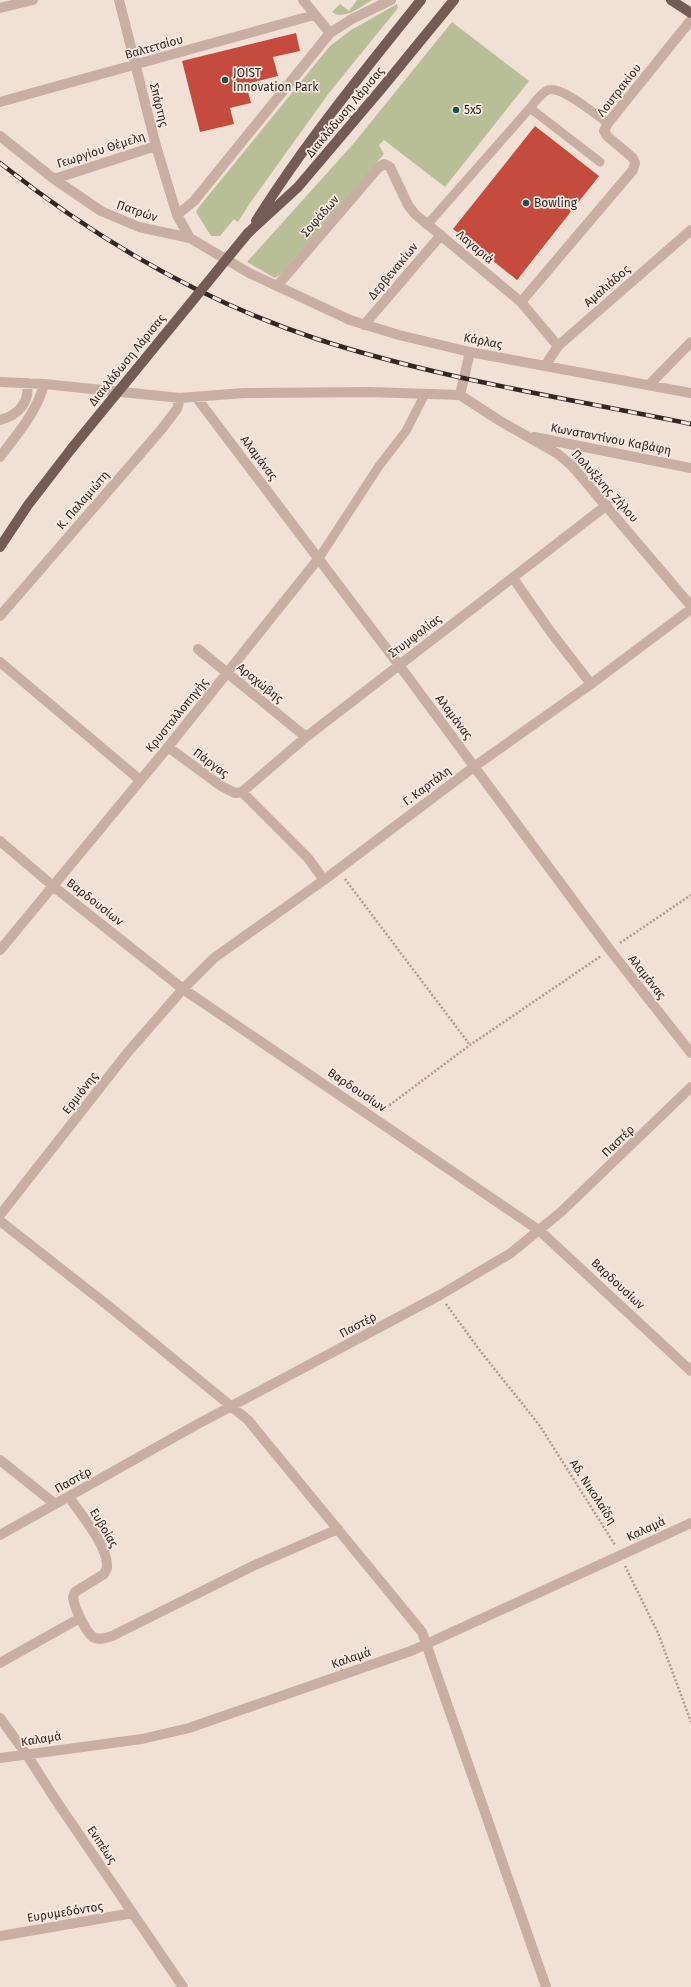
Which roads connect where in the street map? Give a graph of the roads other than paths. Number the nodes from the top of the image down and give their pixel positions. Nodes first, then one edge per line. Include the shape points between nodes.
1 (33, 0) edge
2 (119, 0) edge
3 (303, 0) edge
4 (391, 0) edge
5 (421, 0) edge
6 (454, 0) edge
7 (671, 0) edge
8 (9, 3) edge
9 (0, 8) edge
10 (691, 13) edge
11 (314, 15) junction
12 (691, 20) edge
13 (330, 33) junction
14 (136, 66) junction
15 (0, 102) edge
16 (530, 108) junction
17 (608, 123) junction
18 (0, 136) edge
19 (156, 146) junction
20 (600, 162) dead end
21 (384, 164) joint
22 (54, 179) junction
23 (177, 216) junction
24 (427, 225) junction
25 (691, 230) edge
26 (248, 233) junction
27 (441, 235) junction
28 (190, 238) junction
29 (277, 286) junction
30 (521, 302) junction
31 (364, 325) junction
32 (691, 342) edge
33 (558, 346) junction
34 (470, 352) junction
35 (545, 366) junction
36 (0, 382) edge
37 (28, 383) junction
38 (44, 384) junction
39 (649, 385) junction
40 (691, 393) edge
41 (425, 394) junction
42 (460, 395) junction
43 (196, 397) junction
44 (180, 398) junction
45 (0, 420) edge
46 (527, 436) junction
47 (0, 457) edge
48 (691, 468) edge
49 (28, 505) junction
50 (607, 505) junction
51 (0, 534) edge
52 (0, 547) edge
53 (319, 558) junction
54 (513, 578) junction
55 (691, 607) edge
56 (0, 616) edge
57 (198, 649) dead end
58 (0, 662) edge
59 (399, 665) junction
60 (228, 673) junction
61 (591, 684) junction
62 (306, 737) junction
63 (168, 747) junction
64 (475, 766) junction
65 (140, 780) junction
66 (242, 792) junction
67 (0, 841) edge
68 (324, 880) junction
69 (53, 886) junction
70 (0, 950) edge
71 (183, 989) junction
72 (691, 1053) edge
73 (691, 1087) edge
74 (0, 1215) edge
75 (0, 1221) edge
76 (540, 1231) junction
77 (691, 1371) edge
78 (231, 1406) junction
79 (0, 1460) edge
80 (69, 1497) junction
81 (55, 1504) junction
82 (691, 1523) edge
83 (338, 1529) junction
84 (0, 1535) edge
85 (80, 1618) junction
86 (428, 1644) junction
87 (0, 1663) edge
88 (0, 1718) edge
89 (27, 1755) junction
90 (0, 1758) edge
91 (134, 1913) junction
92 (0, 1936) edge
93 (183, 1987) edge
94 (546, 1987) edge

1 - 8 street
2 - 14 street, Σπάρτης
3 - 11 street
4 - 13 street
5 - 26 main road, Διακλάδωση Λάρισας via 335,107
6 - 26 main road, Διακλάδωση Λάρισας via 298,187
7 - 10 main road
8 - 9 street
11 - 13 street
11 - 14 street, Βαλτετσίου
12 - 17 street, Λουτρακίου
13 - 23 street via 194,201
14 - 15 street, Βαλτετσίου
14 - 19 street, Σπάρτης
16 - 17 lane via 545,92 550,89 558,90
16 - 20 lane
16 - 24 lane
17 - 30 street, Λουτρακίου via 604,131 633,158 633,170
18 - 22 street, Πατρών
19 - 22 street, Γεωργίου Θέμελη
19 - 23 street, Σπάρτης
21 - 24 street, Λαγαριά via 390,166 408,205
21 - 29 street, Σοφάδων
22 - 28 street, Πατρών via 118,220
23 - 28 street, Σπάρτης
24 - 27 street, Λαγαριά
25 - 33 street, Αμαλιάδος
26 - 49 main road, Διακλάδωση Λάρισας, bridge
27 - 30 street, Λαγαριά
27 - 31 street, Δερβενακίων
28 - 29 street, Πατρών via 240,268
29 - 31 street, Κάρλας via 334,314
30 - 33 street, Λαγαριά
31 - 34 street, Κάρλας
32 - 39 street
33 - 35 street, Αμαλιάδος
34 - 35 street, Κάρλας
34 - 42 street
35 - 39 street, Κάρλας
36 - 37 street
37 - 38 street
37 - 45 street via 29,394 22,406 13,416
38 - 44 street
38 - 47 street via 41,398 34,410
39 - 40 street, Κάρλας
41 - 42 street
41 - 43 street via 244,393
41 - 53 lane via 406,431 379,466
42 - 46 street, Πολυξένης Ζήλου
43 - 44 street
43 - 53 street, Αλαμάνας
44 - 56 street, Κ. Παλαμιώτη via 177,410 164,426
46 - 48 street, Κωνσταντίνου Καβάφη
46 - 50 street, Πολυξένης Ζήλου via 558,454 572,466
49 - 51 main road
49 - 52 main road
50 - 54 street, Στυμφαλίας
50 - 55 street, Πολυξένης Ζήλου
53 - 59 street, Αλαμάνας
53 - 60 street, Κρυσταλλοπηγής
54 - 59 street, Στυμφαλίας
54 - 61 street
55 - 61 street, Γ. Καρτάλη
57 - 60 street, Αραχώβης
58 - 65 street
59 - 62 street, Στυμφαλίας
59 - 64 street, Αλαμάνας
60 - 62 street, Αραχώβης
60 - 63 street, Κρυσταλλοπηγής
61 - 64 street, Γ. Καρτάλη
62 - 66 street, Στυμφαλίας
63 - 65 street, Κρυσταλλοπηγής
63 - 66 street, Πάργας via 221,786 235,793
64 - 68 street, Γ. Καρτάλη
64 - 72 street, Αλαμάνας via 610,950
65 - 69 street, Κρυσταλλοπηγής
66 - 68 street via 308,858
67 - 69 street, Βαρδουσίων
68 - 71 street, Γ. Καρτάλη via 220,954
69 - 70 street, Κρυσταλλοπηγής
69 - 71 street, Βαρδουσίων
71 - 74 street, Ερμιόνης via 128,1052
71 - 76 street, Βαρδουσίων
73 - 76 street, Παστέρ
75 - 78 street
76 - 77 street, Βαρδουσίων
76 - 78 street, Παστέρ via 494,1264 440,1295
78 - 80 street, Παστέρ
78 - 83 street via 248,1420
79 - 81 street
80 - 81 street, Παστέρ
80 - 85 street, Ευβοίας via 94,1533 108,1563 104,1574 75,1592 73,1602
81 - 84 street, Παστέρ
82 - 86 street, Καλαμά
83 - 85 street, Ευβοίας via 255,1565 105,1639 93,1636
83 - 86 street via 415,1622
85 - 87 street
86 - 89 street, Καλαμά via 172,1733
86 - 94 street
88 - 89 street, Ενιπέως
89 - 90 street, Καλαμά
89 - 91 street, Ενιπέως
91 - 92 street, Ευρυμεδόντος
91 - 93 street, Ενιπέως

